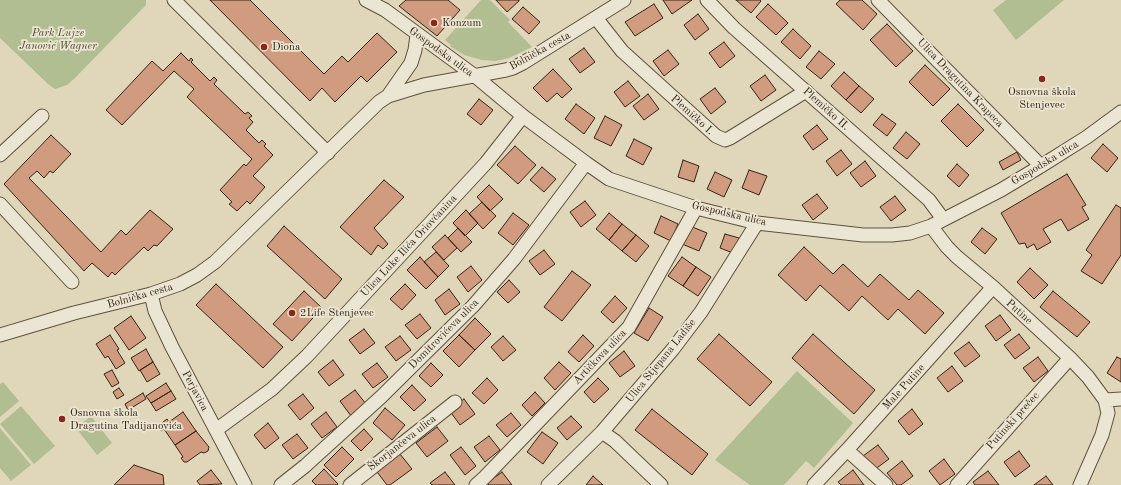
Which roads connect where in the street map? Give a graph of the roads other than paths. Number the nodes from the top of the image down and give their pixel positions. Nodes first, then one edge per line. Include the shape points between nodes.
1 (174, 0) edge
2 (366, 0) edge
3 (624, 0) edge
4 (707, 0) edge
5 (878, 0) edge
6 (596, 18) junction
7 (417, 35) junction
8 (475, 76) junction
9 (806, 91) junction
10 (388, 96) junction
11 (1121, 112) edge
12 (42, 116) dead end
13 (523, 116) junction
14 (328, 153) junction
15 (0, 155) edge
16 (586, 164) junction
17 (1041, 166) junction
18 (0, 204) edge
19 (696, 208) junction
20 (943, 219) junction
21 (757, 223) junction
22 (931, 226) junction
23 (72, 282) dead end
24 (993, 288) junction
25 (152, 294) junction
26 (0, 335) edge
27 (1070, 358) junction
28 (1121, 399) edge
29 (1105, 400) junction
30 (455, 402) dead end
31 (216, 430) junction
32 (602, 432) junction
33 (847, 450) junction
34 (245, 485) edge
35 (281, 485) edge
36 (350, 485) edge
37 (476, 485) edge
38 (548, 485) edge
39 (661, 485) edge
40 (814, 485) edge
41 (886, 485) edge
42 (956, 485) edge
43 (1080, 485) edge

1 - 14 street
2 - 7 street, Gospodska ulica via 385,10
3 - 6 street, Bolnička cesta
4 - 9 street, Plemičko II. via 734,28
5 - 17 street, Ulica Dragutina Krapeca
6 - 8 street, Bolnička cesta via 513,68
6 - 9 street, Plemičko I. via 622,51 716,136 725,140
7 - 8 street, Gospodska ulica
7 - 10 street via 410,63
8 - 10 street, Bolnička cesta via 424,84
8 - 13 street, Gospodska ulica
9 - 20 street, Plemičko II. via 929,200
10 - 14 street, Bolnička cesta via 373,107
11 - 17 street, Gospodska ulica
12 - 15 street
13 - 16 street, Gospodska ulica
13 - 31 street, Ulica Luke Ilića Oriovčanina via 486,162 307,356 272,389
14 - 25 street, Bolnička cesta via 215,262 180,284
16 - 19 street, Gospodska ulica via 609,179
16 - 35 street, Domitrovićeva ulica via 514,259 473,306 306,466
17 - 20 street, Gospodska ulica via 1001,190
18 - 23 street
19 - 21 street, Gospodska ulica
19 - 37 street, Artičkova ulica via 629,327
20 - 22 street, Gospodska ulica
21 - 22 street, Gospodska ulica via 863,235 910,233
21 - 32 street, Ulica Stjepana Ladiše via 701,312
22 - 24 street, Putine via 947,247
24 - 27 street, Putine
24 - 33 street, Male Putine
25 - 26 street, Bolnička cesta
25 - 31 street, Perjavica via 155,311 163,330
27 - 29 street, Putine via 1088,376
27 - 42 street, Putinski prečec
28 - 29 street
29 - 43 street via 1108,413 1102,435
30 - 36 street, Škorjančeva ulica
31 - 34 street, Perjavica
32 - 38 street, Ulica Stjepana Ladiše
32 - 39 street
33 - 40 street, Male Putine
33 - 41 street

